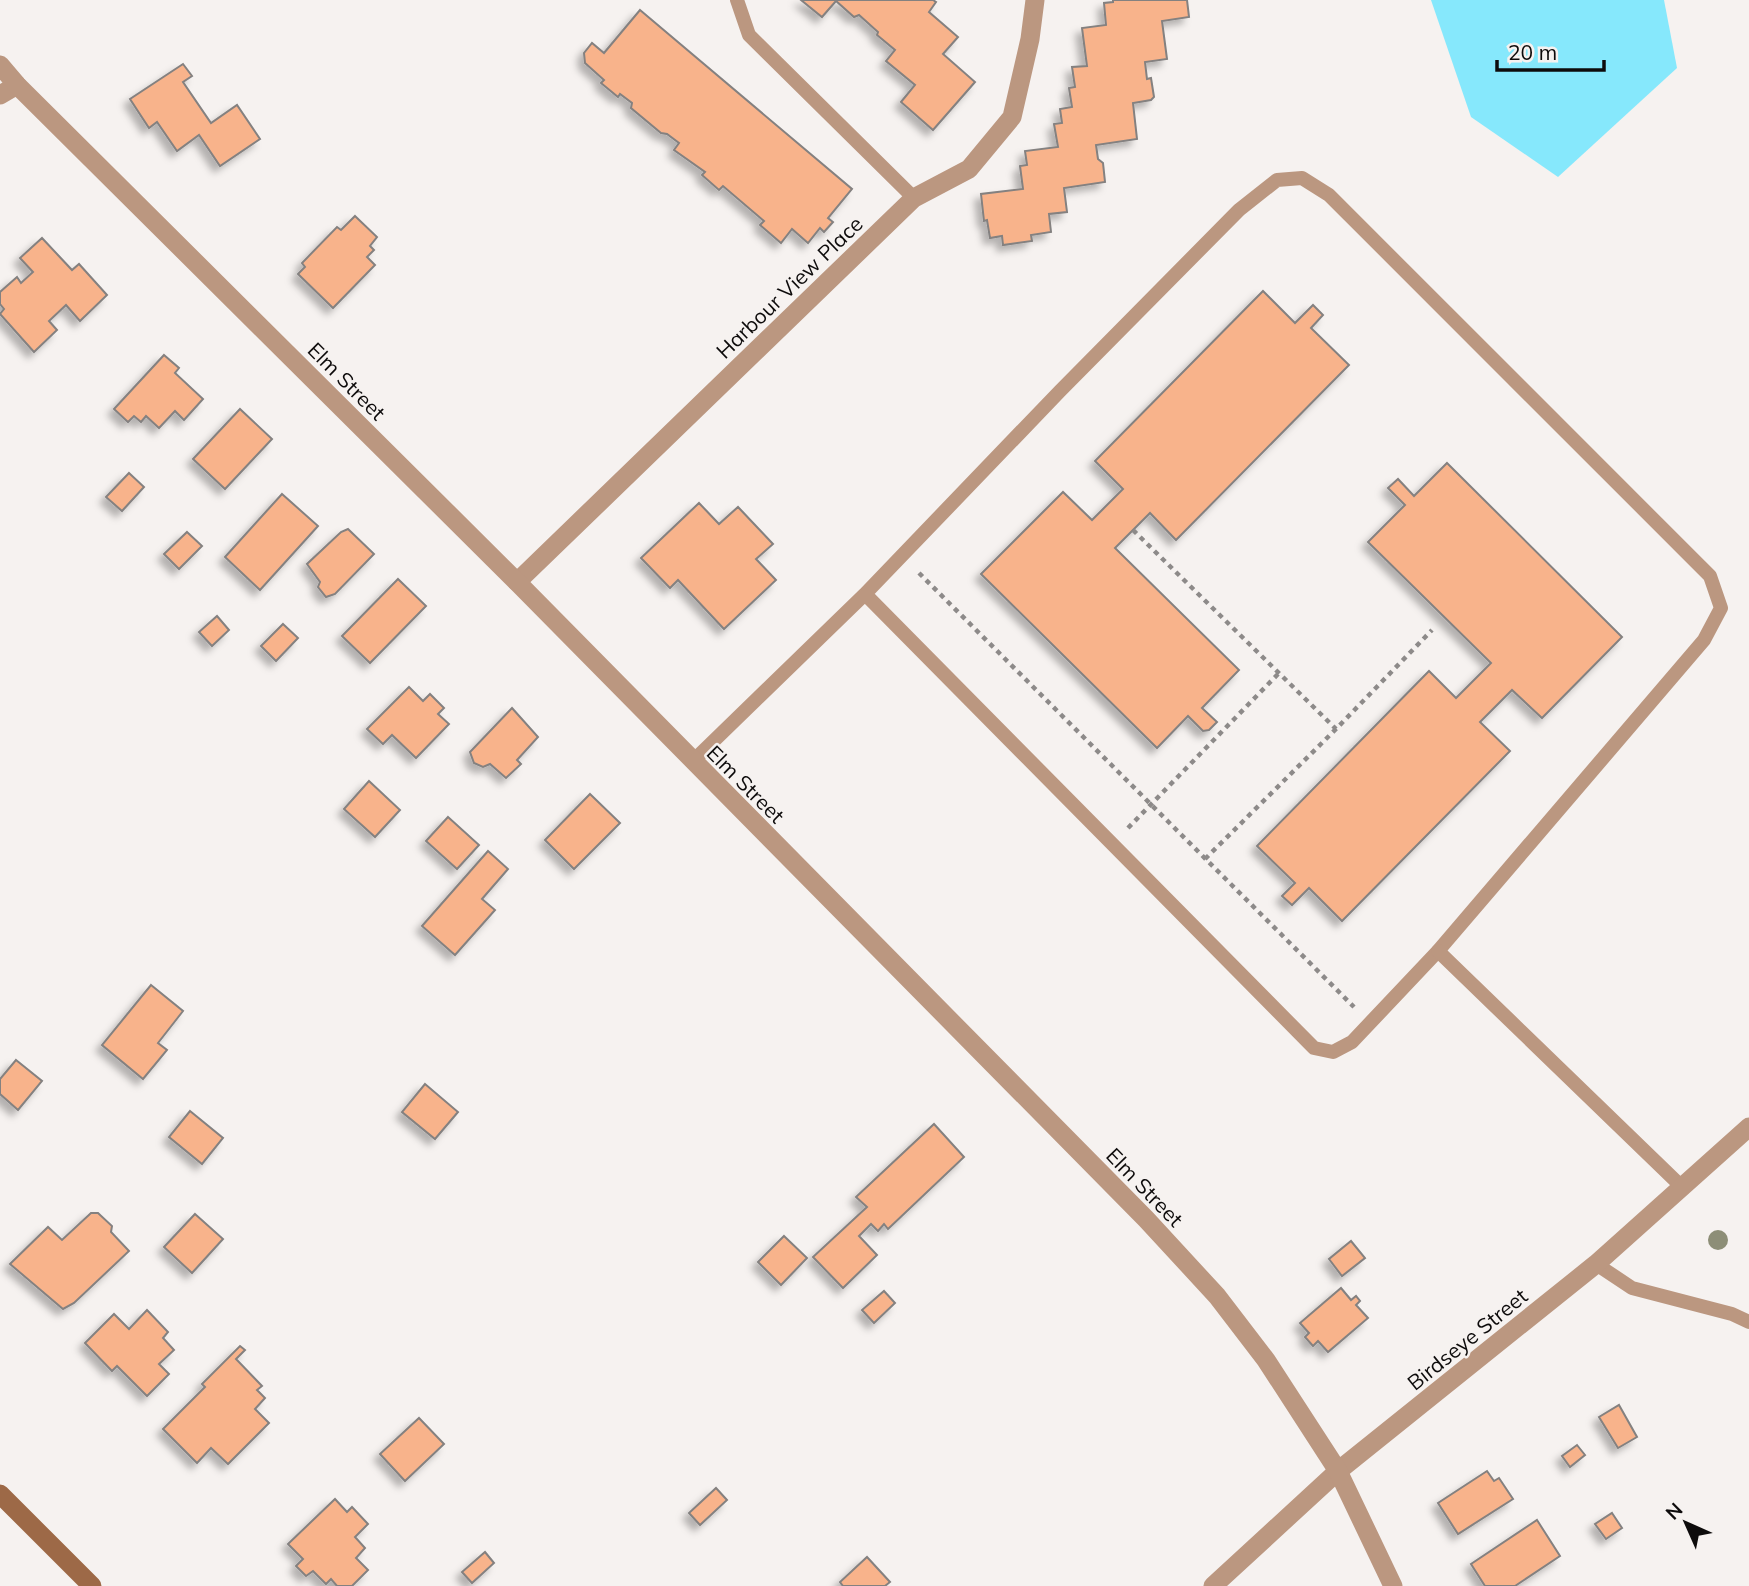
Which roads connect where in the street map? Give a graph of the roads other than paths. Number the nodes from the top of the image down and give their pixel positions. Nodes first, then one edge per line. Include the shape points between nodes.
1 (737, 0) edge
2 (1035, 0) edge
3 (0, 65) edge
4 (9, 90) edge
5 (914, 198) junction
6 (517, 582) junction
7 (865, 594) junction
8 (692, 762) junction
9 (1438, 951) junction
10 (1749, 1127) edge
11 (1682, 1187) junction
12 (1596, 1264) junction
13 (1749, 1322) edge
14 (1338, 1471) junction
15 (0, 1494) edge
16 (92, 1586) edge
17 (1213, 1586) edge
18 (1393, 1586) edge

1 - 5 lane via 749,35
2 - 5 street, Harbour View Place via 1012,117 969,169
3 - 4 street, Elm Street
4 - 6 street, Elm Street
5 - 6 street, Harbour View Place
6 - 8 street, Elm Street
7 - 8 lane
7 - 9 lane via 1314,1048 1333,1052 1352,1042
7 - 9 lane via 1239,210 1278,180 1302,178 1329,195 1710,576 1721,608 1704,640
8 - 14 street, Elm Street via 1217,1296 1266,1360
9 - 11 lane
10 - 11 street, Birdseye Street
11 - 12 street, Birdseye Street
12 - 13 lane via 1632,1289
12 - 14 street, Birdseye Street
14 - 17 street, Birdseye Street
14 - 18 street, Elm Street
15 - 16 main road

